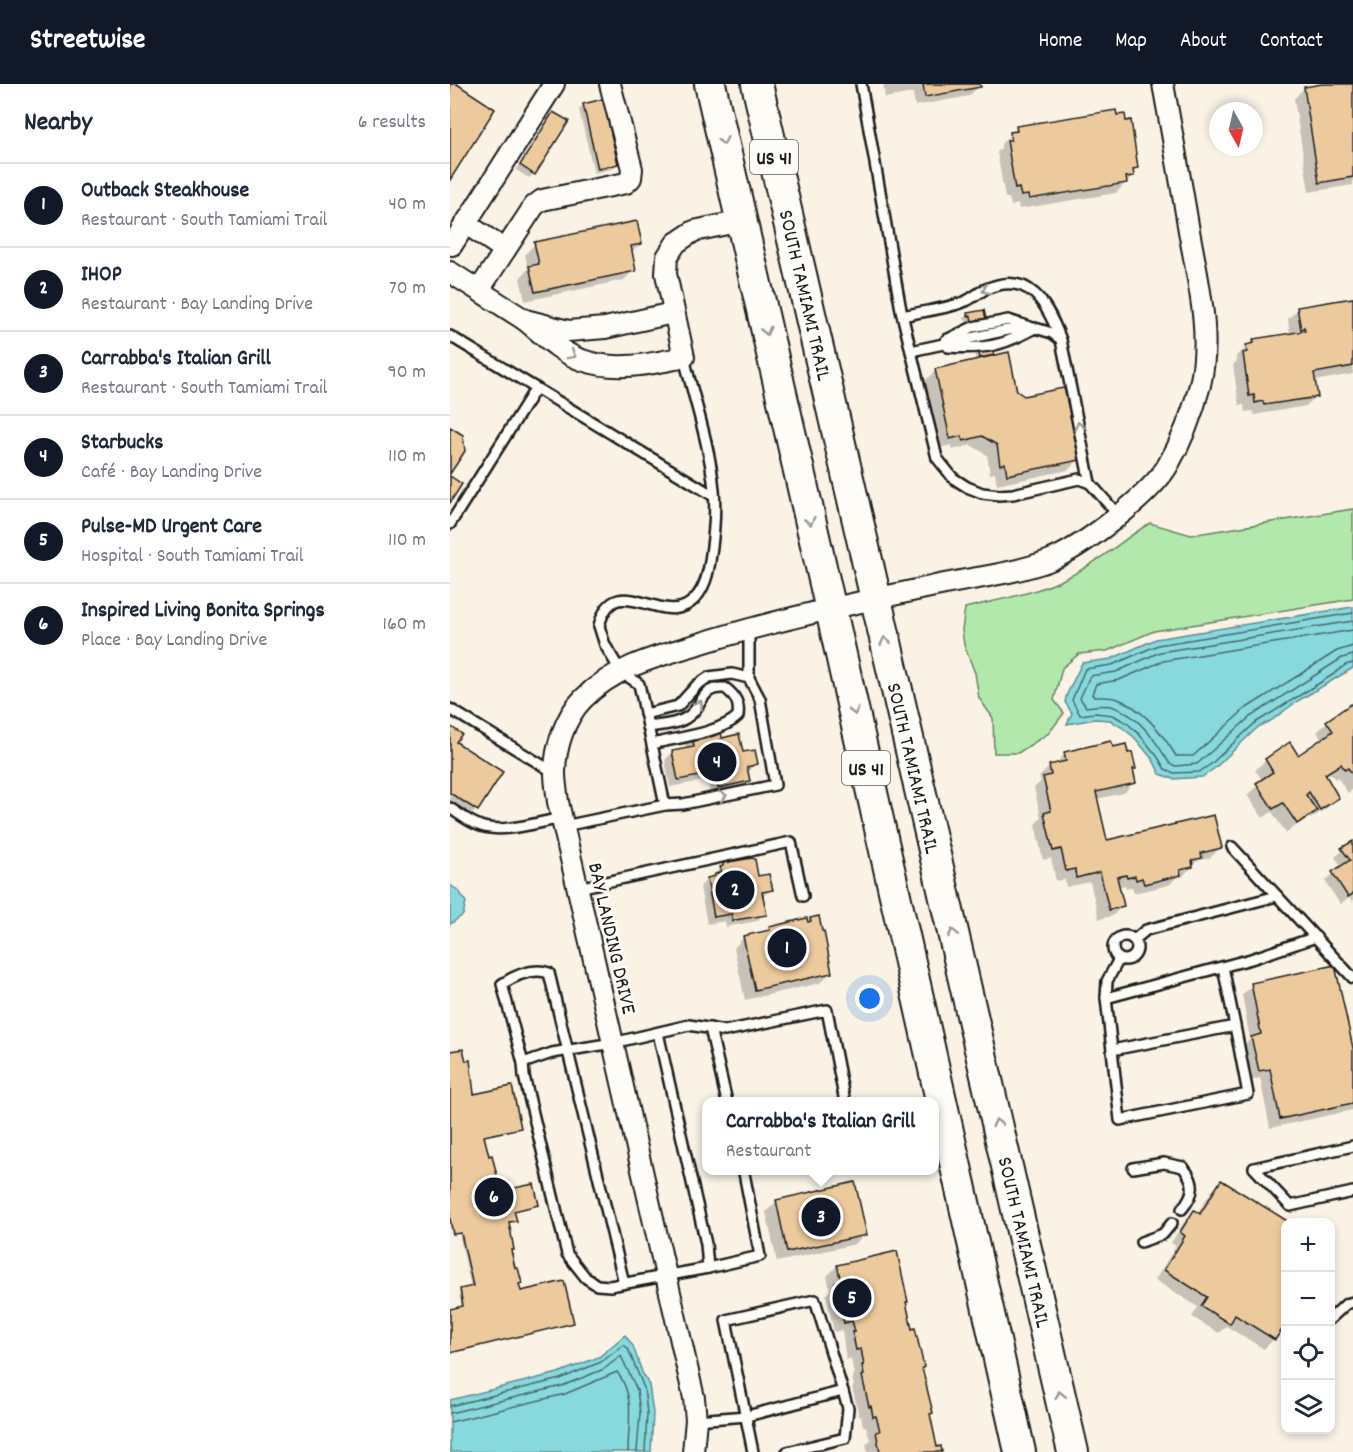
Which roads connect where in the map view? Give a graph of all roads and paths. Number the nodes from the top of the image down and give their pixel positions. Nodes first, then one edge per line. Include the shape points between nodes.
1 (554, 84) edge
2 (610, 84) edge
3 (710, 84) edge
4 (758, 84) edge
5 (861, 84) edge
6 (1163, 84) edge
7 (741, 221) junction
8 (465, 223) junction
9 (452, 245) dead end
10 (505, 250) junction
11 (450, 272) edge
12 (479, 290) junction
13 (673, 313) junction
14 (903, 316) junction
15 (525, 320) junction
16 (450, 336) edge
17 (1061, 340) junction
18 (911, 351) junction
19 (684, 357) junction
20 (536, 388) junction
21 (1090, 483) junction
22 (714, 496) junction
23 (1118, 515) junction
24 (450, 524) edge
25 (875, 600) junction
26 (831, 610) junction
27 (749, 629) junction
28 (621, 672) junction
29 (749, 678) junction
30 (450, 709) edge
31 (645, 714) junction
32 (648, 727) junction
33 (652, 744) junction
34 (555, 773) junction
35 (665, 805) junction
36 (450, 808) edge
37 (563, 822) junction
38 (1232, 847) dead end
39 (578, 888) junction
40 (803, 896) dead end
41 (1277, 896) junction
42 (1316, 937) junction
43 (1134, 940) junction
44 (1119, 958) junction
45 (1223, 966) junction
46 (1353, 978) edge
47 (1106, 998) junction
48 (1235, 1026) junction
49 (710, 1028) junction
50 (658, 1033) junction
51 (613, 1043) junction
52 (1112, 1050) junction
53 (567, 1051) junction
54 (523, 1063) junction
55 (726, 1097) edge
56 (844, 1097) edge
57 (1353, 1146) edge
58 (1133, 1168) dead end
59 (744, 1175) edge
60 (1353, 1192) edge
61 (1182, 1209) dead end
62 (1172, 1223) dead end
63 (1141, 1242) dead end
64 (708, 1268) junction
65 (666, 1276) junction
66 (624, 1283) junction
67 (1353, 1302) edge
68 (1335, 1314) edge
69 (843, 1391) junction
70 (747, 1416) junction
71 (696, 1420) junction
72 (693, 1452) edge
73 (753, 1452) edge
74 (787, 1452) edge
75 (1020, 1452) edge
76 (1073, 1452) edge

1 - 8 street
2 - 10 street via 631,178 626,183 542,200
3 -> 7 main road, US 41
4 - 25 main road, SOUTH TAMIAMI TRAIL / US 41
5 - 14 lane
6 - 23 street, BAY LANDING DRIVE via 1206,338 1200,384 1167,468
7 - 13 street via 694,231 676,243 667,257 666,274
7 -> 26 main road, US 41
8 - 9 street
8 - 10 street
10 - 12 street
11 - 12 street
12 - 15 street
13 - 15 street via 592,330 568,331
13 - 19 street
17 -> 14 lane via 1040,300 1031,289 1018,283 1001,283 967,301
14 - 18 lane
15 -> 19 street via 582,360 624,366
16 - 20 lane
17 - 18 lane via 1035,328
21 -> 17 lane
18 - 21 lane via 934,450 953,478 982,493 999,495 1079,479
19 - 22 lane via 711,467
20 - 22 lane
20 - 24 lane
21 - 23 lane
22 - 28 lane via 709,569 702,589 691,602 669,610 638,600 614,601 601,616 601,636
23 - 25 street, BAY LANDING DRIVE via 1088,540 1048,561
25 - 26 street, BAY LANDING DRIVE
76 -> 25 main road, SOUTH TAMIAMI TRAIL / US 41
26 - 27 street, BAY LANDING DRIVE
26 -> 75 main road, US 41
27 - 28 street, BAY LANDING DRIVE via 644,660
27 - 29 lane
28 - 31 lane via 639,684
28 - 34 street, BAY LANDING DRIVE via 580,702 564,728
29 - 31 lane via 732,674 709,677 678,706
35 -> 29 lane via 775,785 760,699
30 - 34 lane
31 - 32 lane
32 - 33 lane
32 -> 33 lane via 685,719 716,687 725,688 738,703 738,716 722,727
33 - 35 lane
34 - 37 street, BAY LANDING DRIVE
35 - 37 lane
36 - 37 lane via 479,826 492,829
37 - 39 street, BAY LANDING DRIVE
38 - 41 lane
39 - 40 lane via 791,842
39 - 51 street, BAY LANDING DRIVE
41 - 42 lane
41 - 43 lane via 1146,930
42 - 45 lane
42 - 46 lane
43 - 44 lane via 1138,948 1135,956 1128,960
43 - 44 lane via 1125,935 1114,941 1113,949
44 - 47 lane via 1107,981
45 - 47 lane
45 - 48 lane
47 - 52 lane
48 - 52 lane
48 - 52 lane via 1248,1094 1120,1120
49 - 50 lane via 689,1025
49 - 55 lane
49 - 56 lane via 725,1031 827,1010
50 - 51 lane
50 - 64 lane via 706,1244
51 - 53 lane
51 - 65 street, BAY LANDING DRIVE
53 - 54 lane
53 - 54 lane via 549,973 539,969 502,984
53 - 66 lane
54 - 66 lane via 567,1254 586,1278 597,1285
57 - 60 lane via 1254,1168 1290,1206
58 - 61 lane via 1164,1163 1183,1167 1193,1184 1191,1198
59 - 64 lane via 760,1256
62 - 63 lane via 1163,1234
64 - 65 lane
65 - 66 lane
65 - 71 street, BAY LANDING DRIVE
67 - 68 lane
69 - 70 lane
69 - 70 lane via 815,1300 726,1320
69 - 74 lane via 848,1408 845,1438
70 - 71 lane
70 - 73 lane
71 - 72 street, BAY LANDING DRIVE

